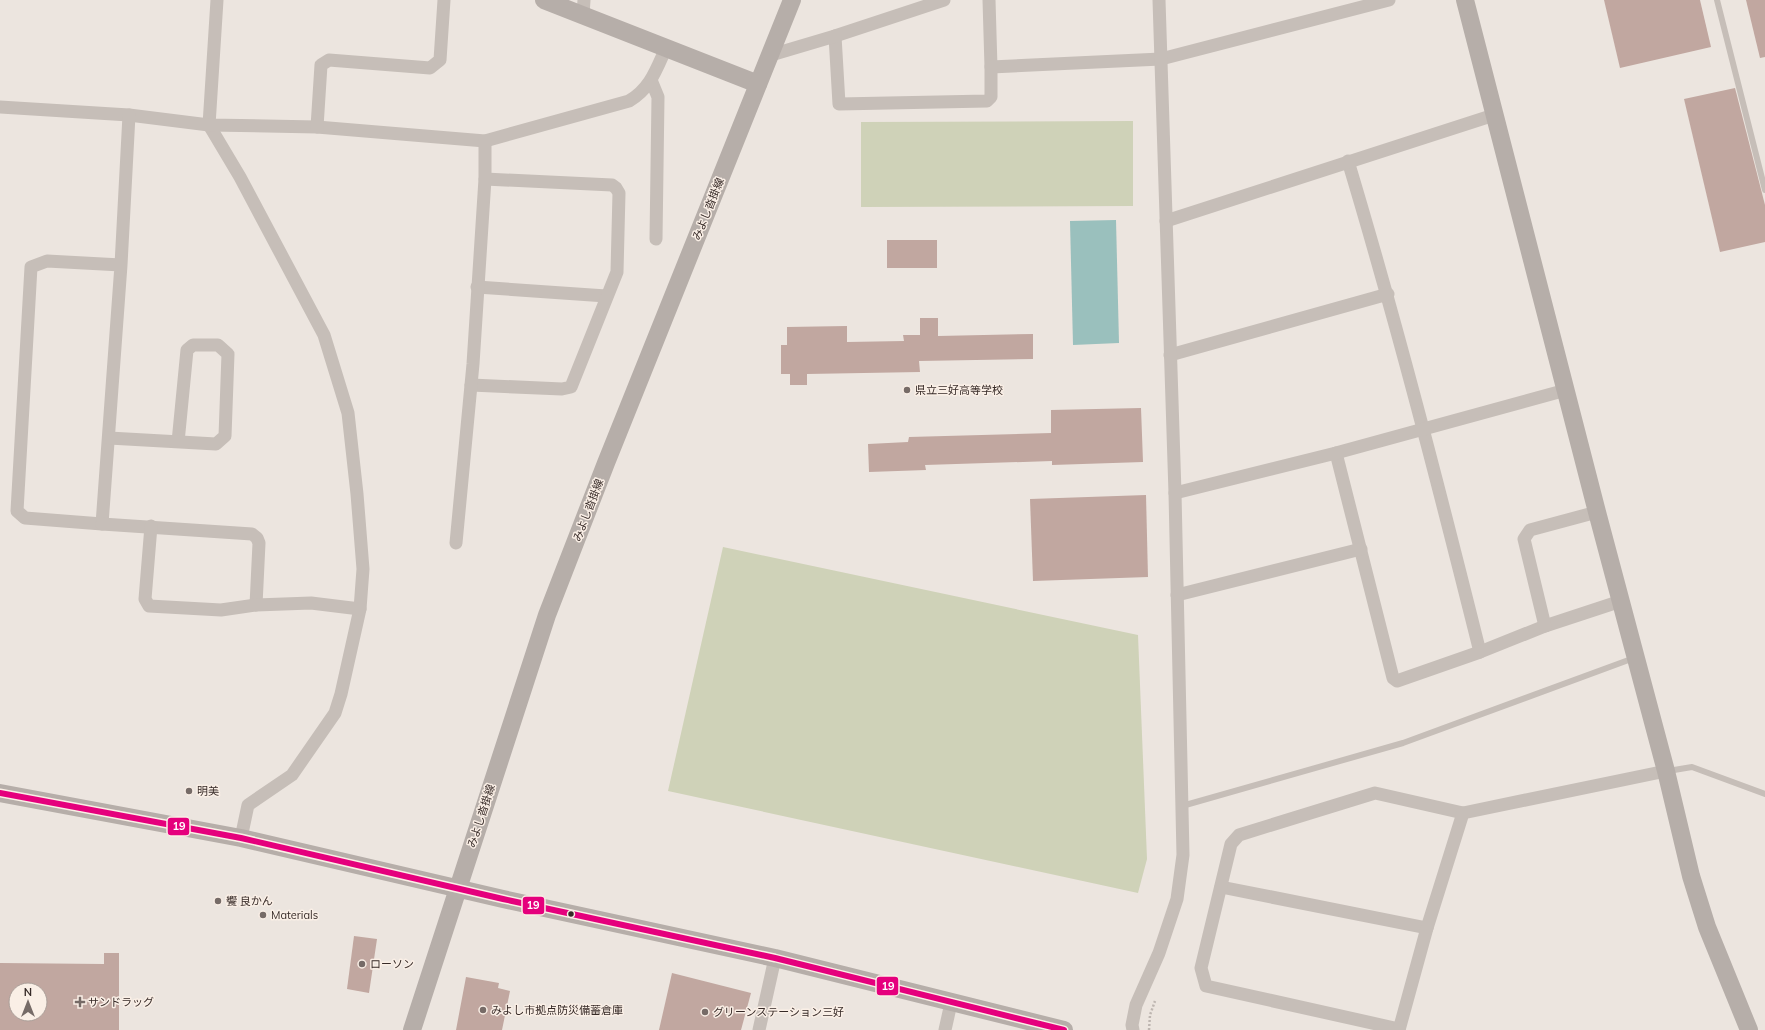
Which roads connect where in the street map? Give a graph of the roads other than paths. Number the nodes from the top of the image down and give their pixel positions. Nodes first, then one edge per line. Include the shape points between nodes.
1 (217, 0) edge
2 (444, 0) edge
3 (544, 0) edge
4 (792, 0) edge
5 (944, 0) edge
6 (989, 0) edge
7 (1159, 0) edge
8 (1389, 0) edge
9 (1465, 0) edge
10 (1716, 0) edge
11 (583, 8) edge
12 (835, 36) junction
13 (666, 48) junction
14 (771, 55) junction
15 (1161, 59) junction
16 (991, 67) junction
17 (650, 80) junction
18 (758, 84) junction
19 (0, 107) edge
20 (1494, 114) junction
21 (129, 115) junction
22 (209, 125) junction
23 (317, 127) junction
24 (485, 141) junction
25 (1348, 162) junction
26 (485, 180) junction
27 (1765, 190) edge
28 (1166, 221) junction
29 (656, 239) dead end
30 (121, 265) junction
31 (477, 287) junction
32 (1388, 294) junction
33 (606, 296) junction
34 (1170, 355) junction
35 (471, 385) junction
36 (1566, 390) junction
37 (1424, 429) junction
38 (109, 438) junction
39 (178, 442) junction
40 (1336, 453) junction
41 (1175, 493) junction
42 (1597, 512) junction
43 (102, 524) junction
44 (151, 526) junction
45 (456, 544) dead end
46 (1361, 549) junction
47 (1177, 595) junction
48 (1620, 601) junction
49 (256, 605) junction
50 (360, 609) junction
51 (1546, 626) junction
52 (1480, 652) junction
53 (1636, 658) junction
54 (1666, 771) junction
55 (0, 792) edge
56 (1765, 794) edge
57 (1182, 806) junction
58 (1463, 813) junction
59 (241, 838) junction
60 (1221, 887) junction
61 (458, 888) junction
62 (1427, 928) junction
63 (775, 958) junction
64 (952, 1003) junction
65 (412, 1030) edge
66 (759, 1030) edge
67 (946, 1030) edge
68 (1064, 1030) edge
69 (1133, 1030) edge
70 (1399, 1030) edge
71 (1749, 1030) edge

1 - 22 street
2 - 23 street via 440,60 430,68 330,60 321,65
3 - 11 main road
4 - 14 main road, みよし沓掛線
5 - 12 street
6 - 16 street
7 - 15 street
8 - 15 street
9 - 20 main road
10 - 27 lane
11 - 13 main road
12 - 14 street
12 - 16 street via 838,104 987,101 991,96
13 - 17 street
13 - 18 main road
14 - 18 main road, みよし沓掛線
15 - 16 street
15 - 28 street
17 - 24 street via 639,95 629,101
17 - 29 street via 658,97
18 - 61 main road, みよし沓掛線 via 547,615
19 - 21 street
20 - 25 street
20 - 36 main road
21 - 22 street
21 - 30 street
22 - 23 street
22 - 50 street via 240,176 324,335 348,413 363,569
23 - 24 street
24 - 26 street
25 - 28 street
25 - 32 street
26 - 31 street
26 - 33 street via 612,185 616,188 617,272
28 - 34 street
30 - 38 street
30 - 43 street via 47,260 31,267 17,511 25,518
31 - 33 street
31 - 35 street
32 - 34 street
32 - 37 street
33 - 35 street via 571,387 562,389
34 - 41 street
35 - 45 street
36 - 37 street
36 - 42 main road
37 - 40 street
37 - 52 street
38 - 39 street
38 - 43 street
39 - 39 street via 216,444 225,436 228,354 218,345 193,345 187,350
40 - 41 street
40 - 46 street
41 - 47 street
42 - 48 main road
42 - 51 street via 1530,530 1524,539
43 - 44 street
44 - 49 street via 252,534 259,544
44 - 49 street via 146,599 149,606 221,610
46 - 47 street
46 - 52 street via 1393,678 1397,681
47 - 57 street
48 - 51 street
48 - 53 main road
49 - 50 street via 310,603
50 - 59 street via 335,713 292,775 248,805
51 - 52 street
53 - 54 main road
53 - 57 lane via 1403,743
54 - 56 lane via 1692,767
54 - 58 street
54 - 71 main road via 1700,906
55 - 59 main road
57 - 69 street via 1183,855 1177,899 1159,953 1136,1005
58 - 60 street via 1375,793 1239,835 1231,844
58 - 62 street
59 - 61 main road
60 - 62 street
60 - 70 street via 1201,968 1206,986
61 - 63 main road
61 - 65 main road, みよし沓掛線
62 - 70 street
63 - 64 main road
63 - 66 street
64 - 67 street
64 - 68 main road

